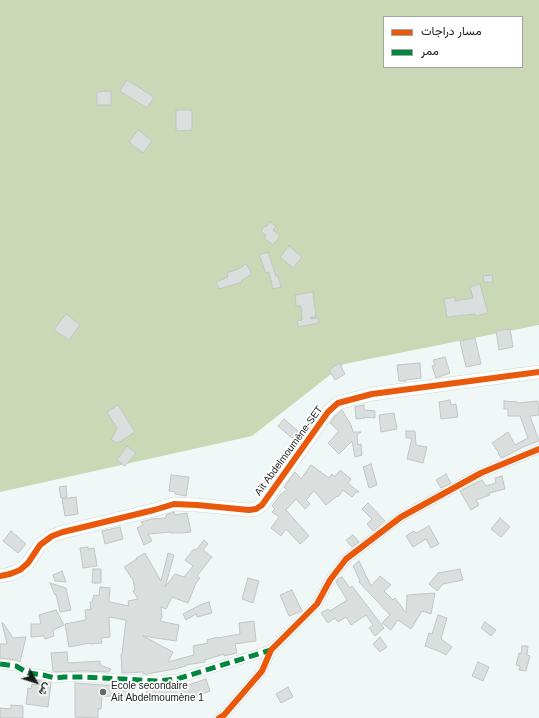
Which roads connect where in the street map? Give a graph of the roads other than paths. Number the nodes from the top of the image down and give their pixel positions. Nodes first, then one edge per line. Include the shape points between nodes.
1 (539, 372) edge
2 (539, 449) edge
3 (0, 576) edge
4 (271, 650) junction
5 (0, 664) edge
6 (219, 718) edge

1 - 3 street, Aït Abdelmoumène-SET via 372,394 338,403 328,412 262,505 256,509 174,504 64,532 52,536 40,545 20,570
2 - 4 street via 481,473 402,517 346,559 330,580 317,604
4 - 5 street via 177,679 158,681 55,678 28,672 16,666
4 - 6 street via 262,671

